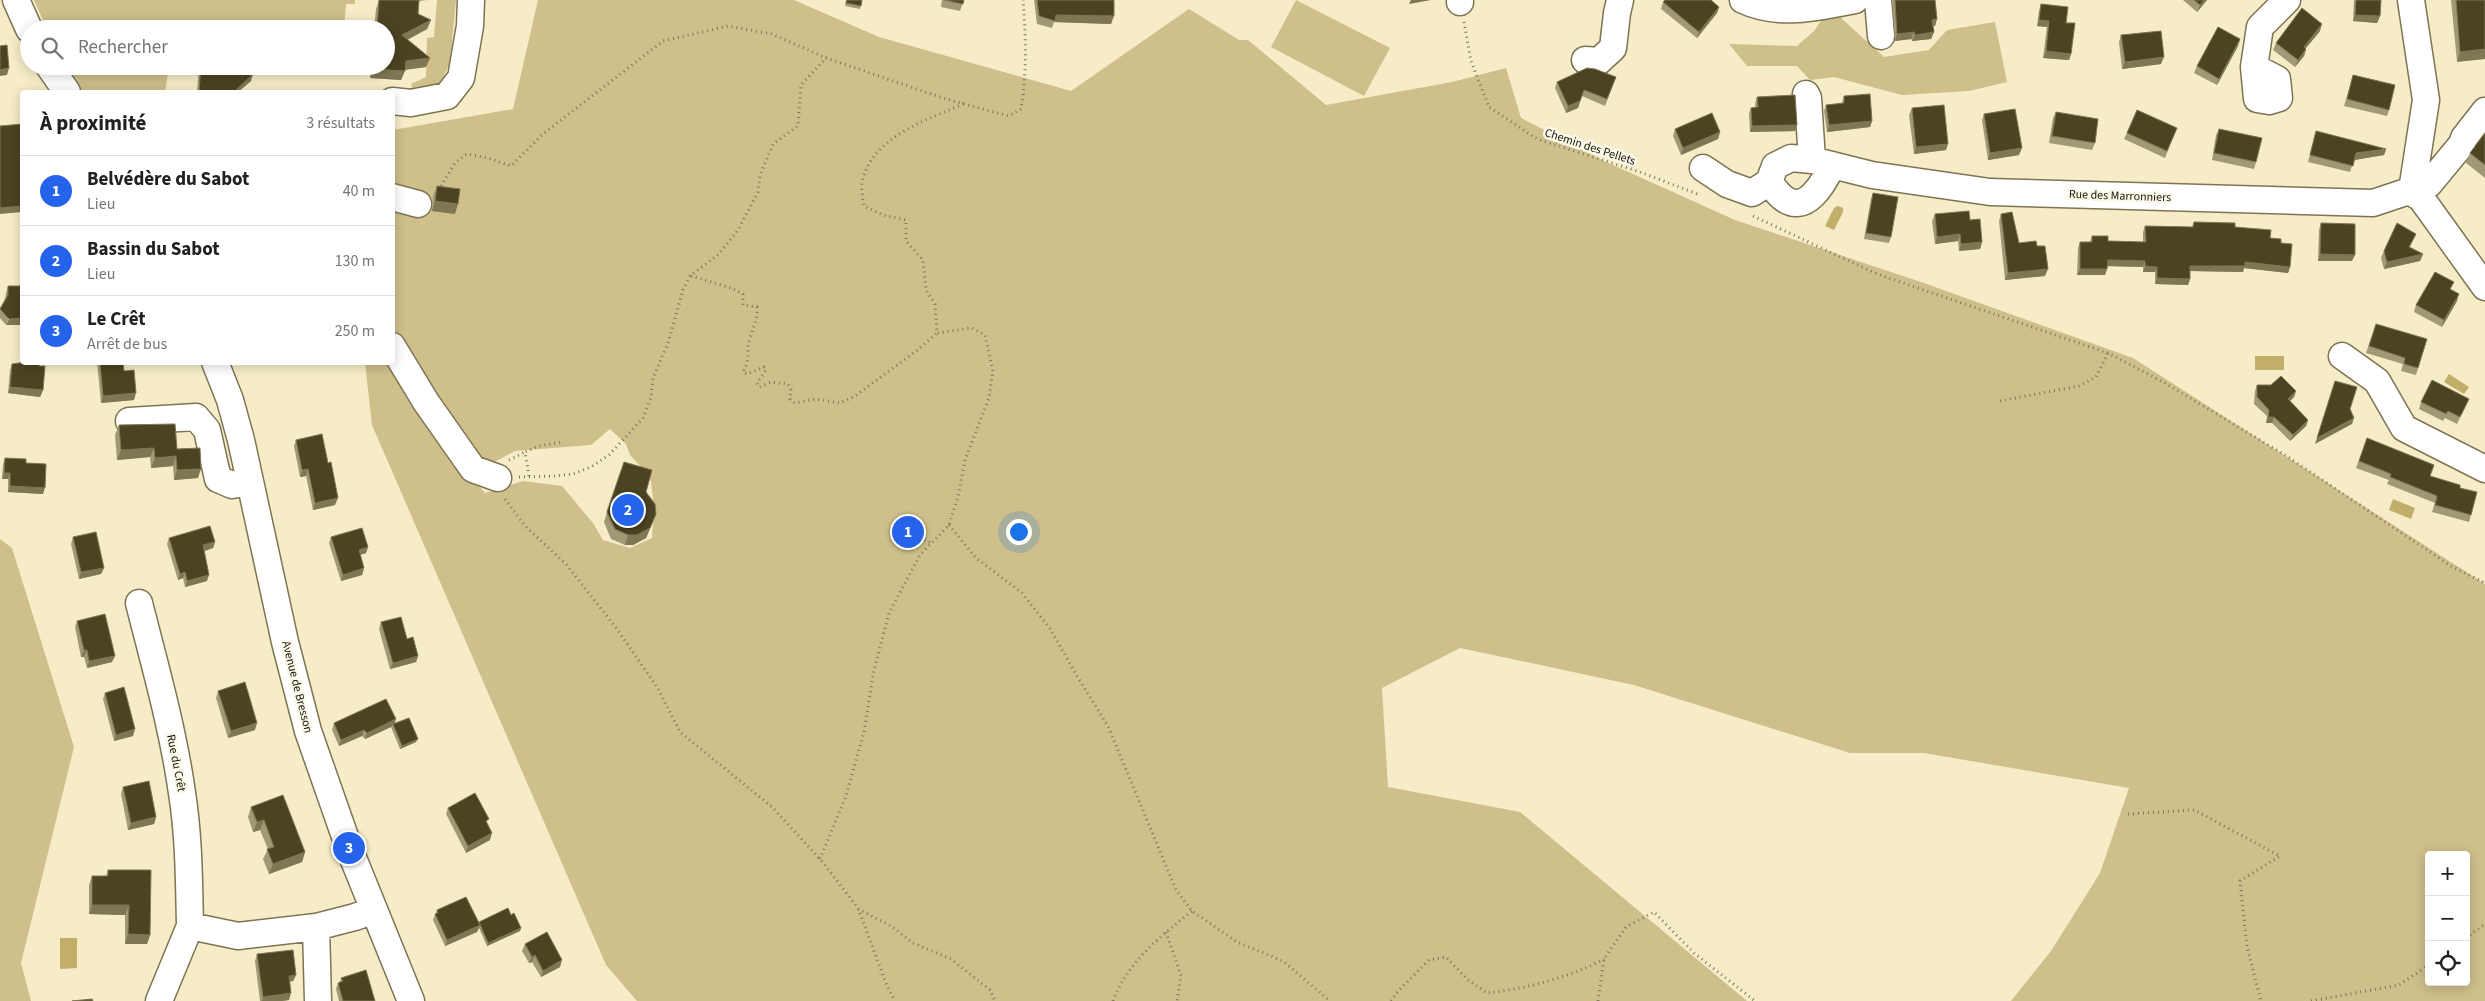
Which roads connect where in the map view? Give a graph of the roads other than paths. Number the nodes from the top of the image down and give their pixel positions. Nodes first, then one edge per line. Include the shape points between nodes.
1 (16, 0) edge
2 (471, 0) edge
3 (1620, 0) edge
4 (1743, 0) edge
5 (1855, 0) edge
6 (1878, 0) edge
7 (2287, 0) edge
8 (2411, 0) edge
9 (25, 20) edge
10 (1881, 36) dead end
11 (1585, 60) dead end
12 (2254, 67) dead end
13 (55, 75) edge
14 (66, 90) edge
15 (1806, 94) dead end
16 (395, 101) edge
17 (2485, 111) edge
18 (1822, 163) junction
19 (1703, 168) dead end
20 (2411, 187) junction
21 (1755, 196) junction
22 (395, 197) edge
23 (418, 204) dead end
24 (2485, 286) edge
25 (395, 351) edge
26 (2342, 356) dead end
27 (217, 365) edge
28 (129, 422) dead end
29 (2485, 469) edge
30 (498, 478) road end
31 (250, 482) junction
32 (139, 603) dead end
33 (374, 910) junction
34 (190, 926) junction
35 (316, 927) junction
36 (160, 1001) edge
37 (318, 1001) edge
38 (412, 1001) edge

1 - 9 street
2 - 16 street via 462,78 447,96 411,103
3 - 11 street via 1614,48 1599,61
4 - 5 street via 1754,5 1797,11
6 - 10 street
7 - 12 street via 2260,27
8 - 20 street via 2426,100
13 - 14 street
15 - 18 street
17 - 20 street, Rue des Marronniers via 2429,184
18 - 20 street, Rue des Marronniers via 1872,175 1956,188 2036,194 2372,203
18 - 21 street, Rue des Marronniers via 1791,158 1775,166
18 - 21 street via 1823,183 1808,200 1793,203 1782,198
19 - 21 street via 1726,184
20 - 24 street
22 - 23 street
25 - 30 street via 473,469
26 - 29 street via 2377,381 2404,428
27 - 31 street, Avenue de Bresson via 230,400
28 - 31 street via 196,417 207,430 218,479 232,485
31 - 33 street, Avenue de Bresson via 308,731
32 - 34 street, Rue du Crêt via 183,793
33 - 35 street
33 - 38 street, Avenue de Bresson
34 - 35 street via 238,936
34 - 36 street, Rue du Crêt
35 - 37 street

